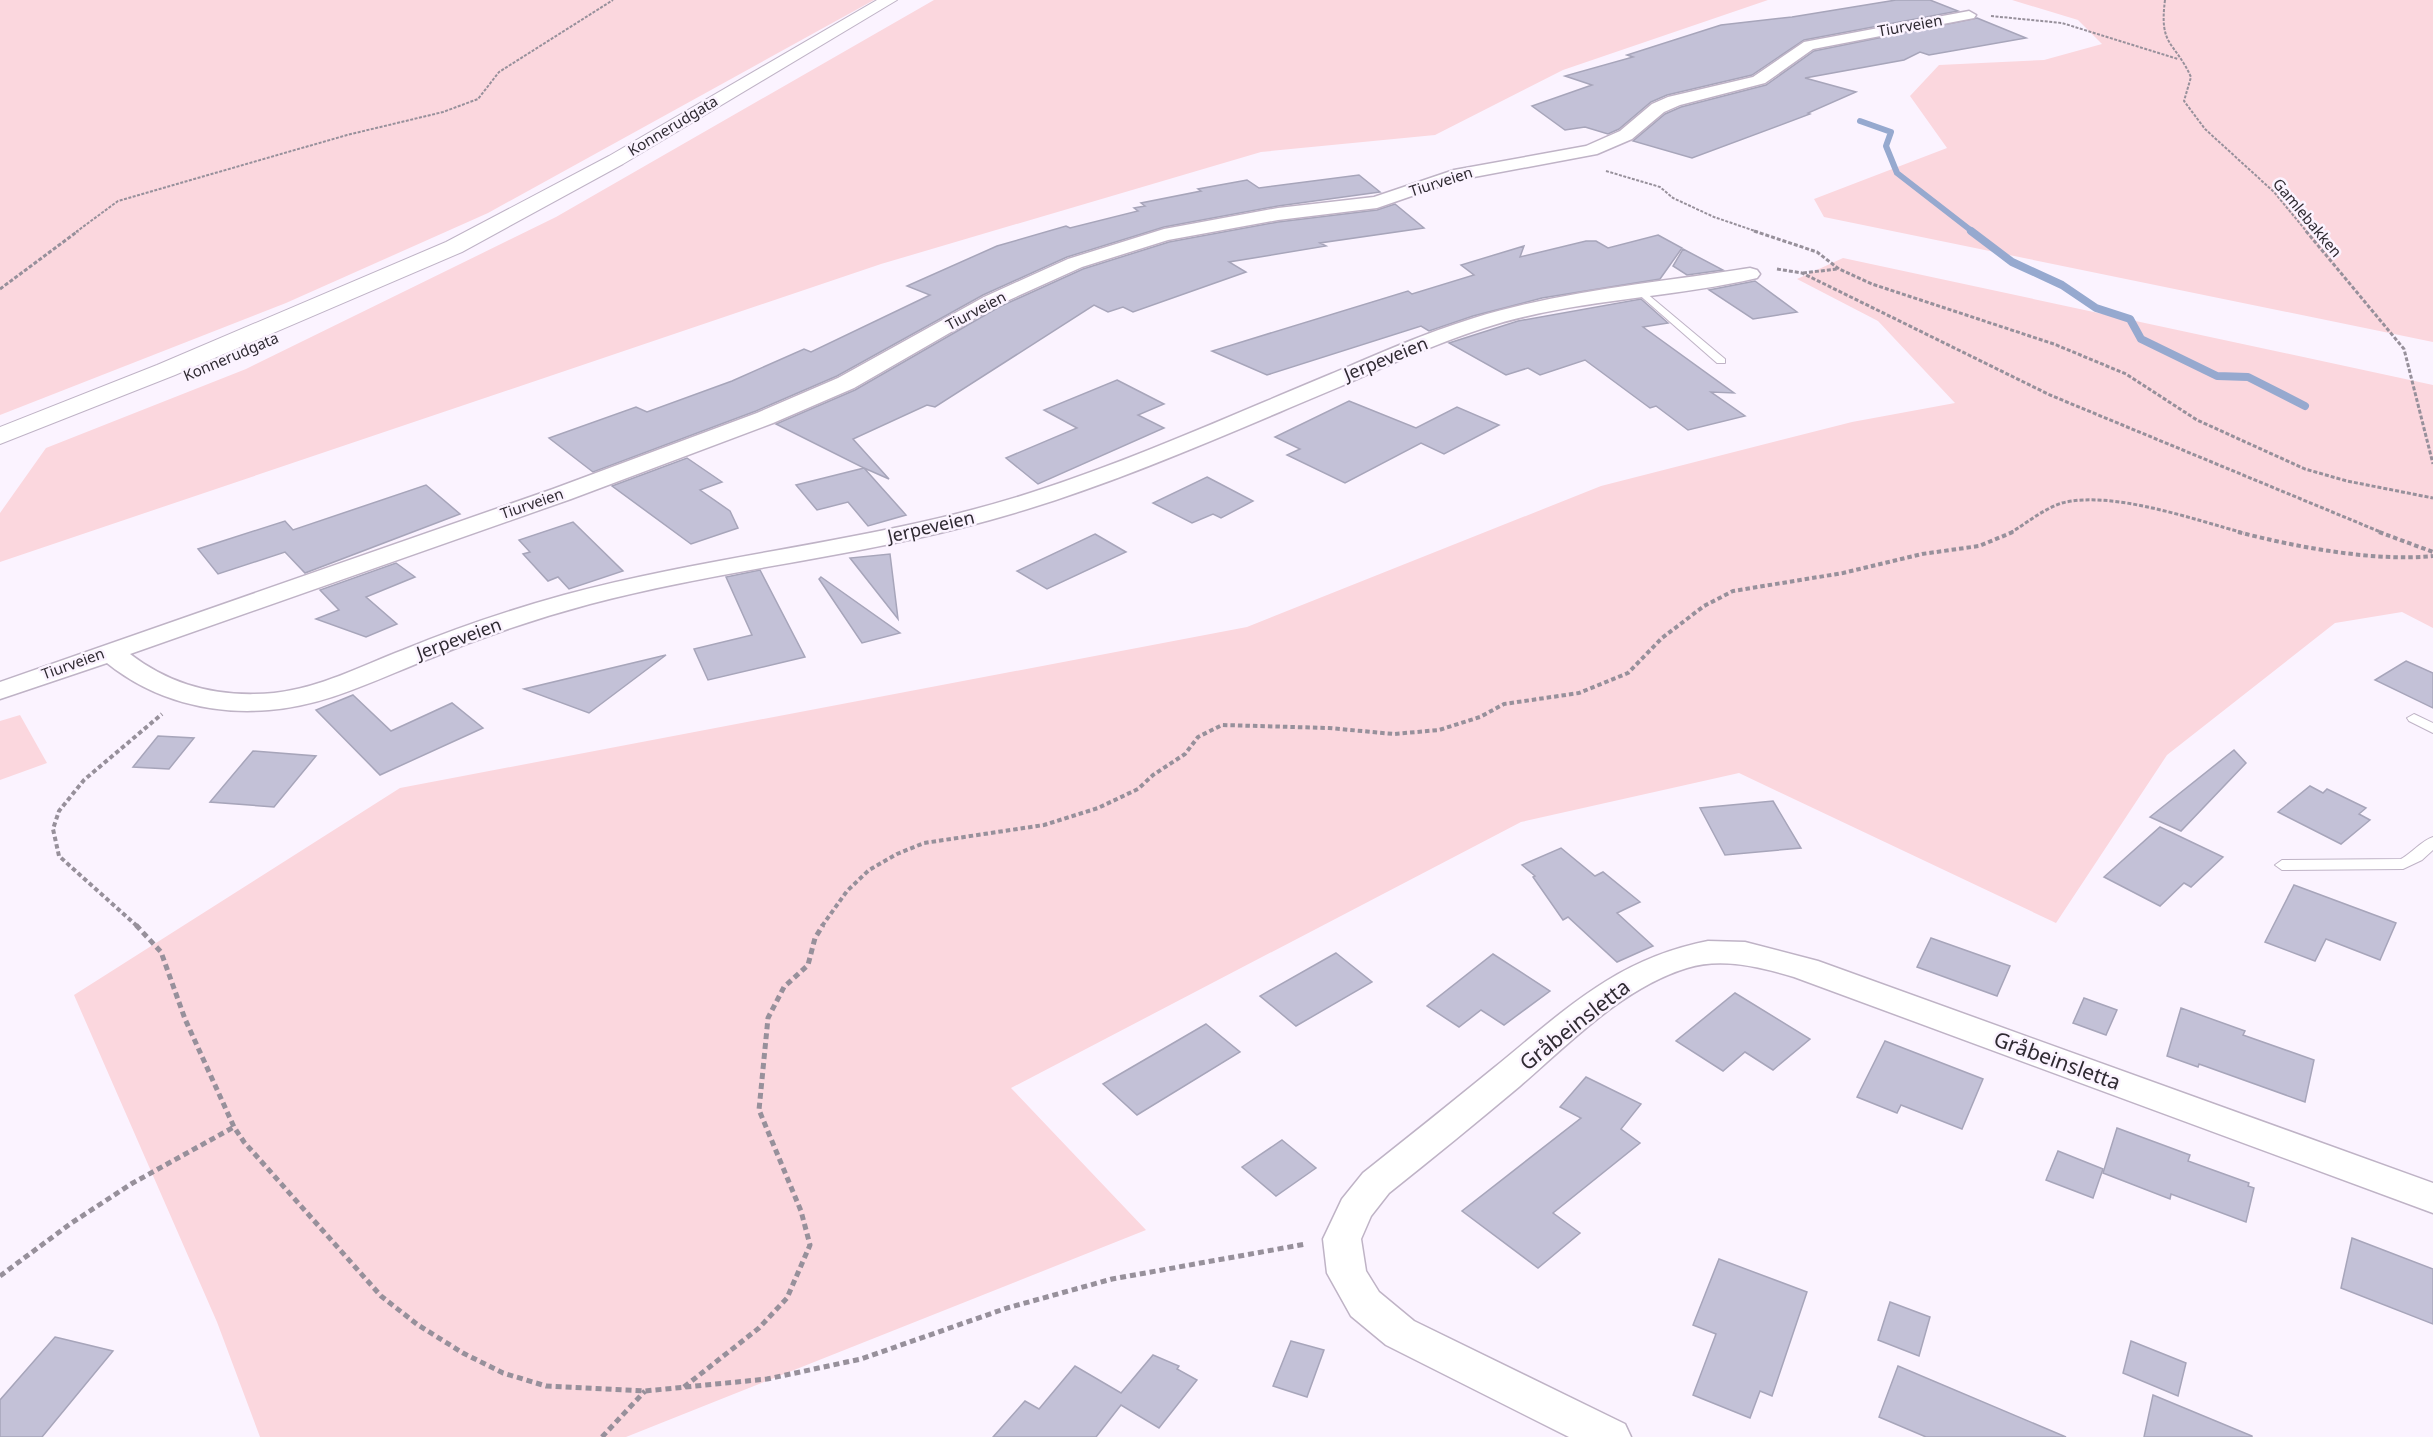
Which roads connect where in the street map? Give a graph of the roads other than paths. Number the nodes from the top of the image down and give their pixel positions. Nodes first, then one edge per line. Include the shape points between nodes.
1 (888, 0) edge
2 (1969, 15) road end
3 (454, 247) junction
4 (1750, 274) dead end
5 (1639, 290) junction
6 (1721, 361) dead end
7 (69, 408) junction
8 (0, 428) edge
9 (0, 435) edge
10 (0, 450) edge
11 (109, 651) junction
12 (0, 691) edge
13 (2414, 718) dead end
14 (2433, 729) edge
15 (2433, 842) edge
16 (2282, 865) dead end
17 (2433, 1198) edge
18 (1610, 1437) edge

1 - 3 main road, Konnerudgata via 616,160
2 - 11 street, Tiurveien via 1809,45 1759,80 1674,101 1647,115 1626,135 1574,154 1454,175 1377,202 1217,224 1125,246 1030,283 870,370 765,418 562,494
3 - 7 main road, Konnerudgata
3 - 10 main road, Konnerudgata via 415,274 288,333
4 - 5 street, Jerpeveien
5 - 6 lane
5 - 11 street, Jerpeveien via 1563,301 1477,323 1123,466 990,513 884,538 584,597 472,633 308,695 274,702 213,703 134,672
7 - 8 lane
7 - 9 main road, Konnerudgata
11 - 12 street, Tiurveien
13 - 14 lane
15 - 16 lane via 2403,864
17 - 18 street, Gråbeinsletta via 1852,984 1773,959 1709,952 1684,956 1626,983 1376,1183 1355,1209 1342,1239 1347,1273 1365,1304 1400,1333

